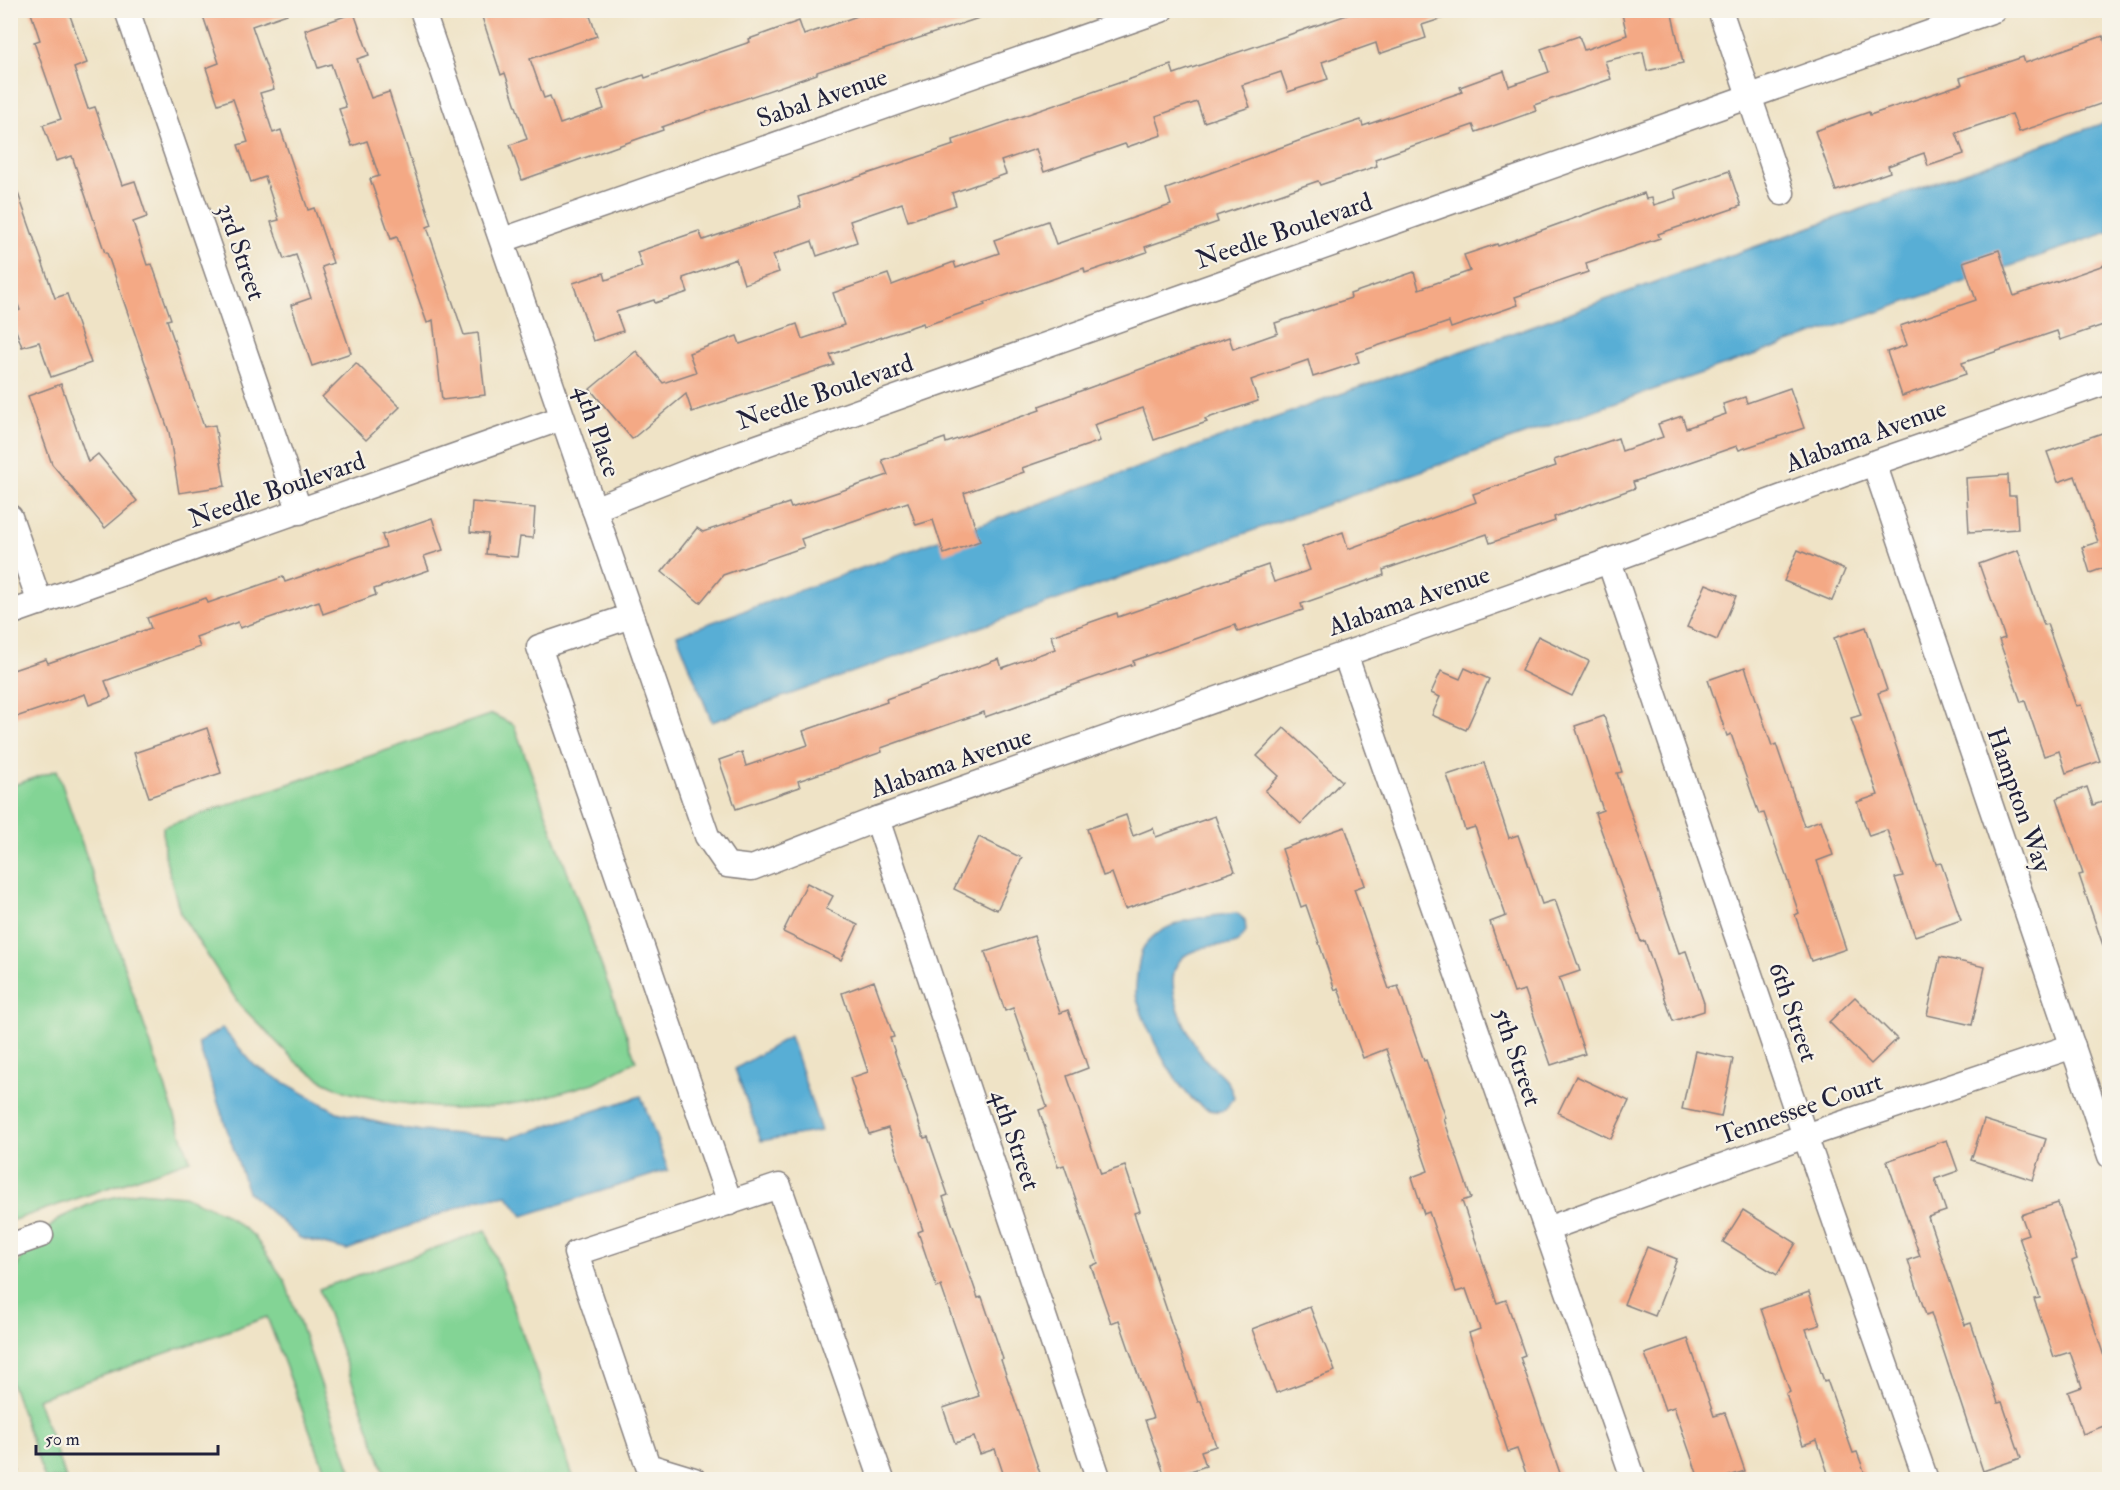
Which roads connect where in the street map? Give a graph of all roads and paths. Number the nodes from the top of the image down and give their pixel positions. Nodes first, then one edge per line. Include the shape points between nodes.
1 (127, 10) edge
2 (422, 10) edge
3 (1161, 10) edge
4 (1720, 10) edge
5 (1994, 10) edge
6 (1750, 96) junction
7 (1782, 192) dead end
8 (502, 240) junction
9 (2109, 381) edge
10 (562, 418) junction
11 (1874, 463) junction
12 (594, 509) junction
13 (300, 512) junction
14 (10, 517) edge
15 (1609, 561) junction
16 (40, 603) junction
17 (10, 613) edge
18 (631, 616) junction
19 (1345, 654) junction
20 (877, 819) junction
21 (727, 865) joint
22 (2073, 1046) junction
23 (1805, 1136) junction
24 (2109, 1156) edge
25 (730, 1203) junction
26 (1547, 1229) junction
27 (41, 1235) dead end
28 (10, 1246) edge
29 (10, 1450) edge
30 (21, 1479) edge
31 (694, 1479) edge
32 (882, 1479) edge
33 (1099, 1479) edge
34 (1634, 1479) edge
35 (1926, 1479) edge

1 - 13 street, 3rd Street
2 - 8 street, 4th Place
3 - 8 street, Sabal Avenue
4 - 6 street
5 - 6 street, Needle Boulevard
6 - 7 street
6 - 12 street, Needle Boulevard via 706,465
8 - 10 street, 4th Place
9 - 11 street, Alabama Avenue
10 - 12 street, 4th Place
10 - 13 street, Needle Boulevard
11 - 15 street, Alabama Avenue
11 - 22 street, Hampton Way
12 - 18 street, 4th Place
13 - 16 street, Needle Boulevard
14 - 16 street
15 - 19 street, Alabama Avenue
15 - 23 street, 6th Street
16 - 17 street, Needle Boulevard
18 - 21 street, 4th Place via 707,836
18 - 25 street via 539,647
19 - 20 street, Alabama Avenue
19 - 26 street, 5th Street
20 - 21 street, Alabama Avenue via 752,868
20 - 33 street, 4th Street
22 - 23 street, Tennessee Court
22 - 24 street, Hampton Way
23 - 26 street, Tennessee Court
23 - 35 street, 6th Street
25 - 31 street via 576,1253 648,1466
25 - 32 street via 779,1186
26 - 34 street, 5th Street
27 - 28 street
29 - 30 path

